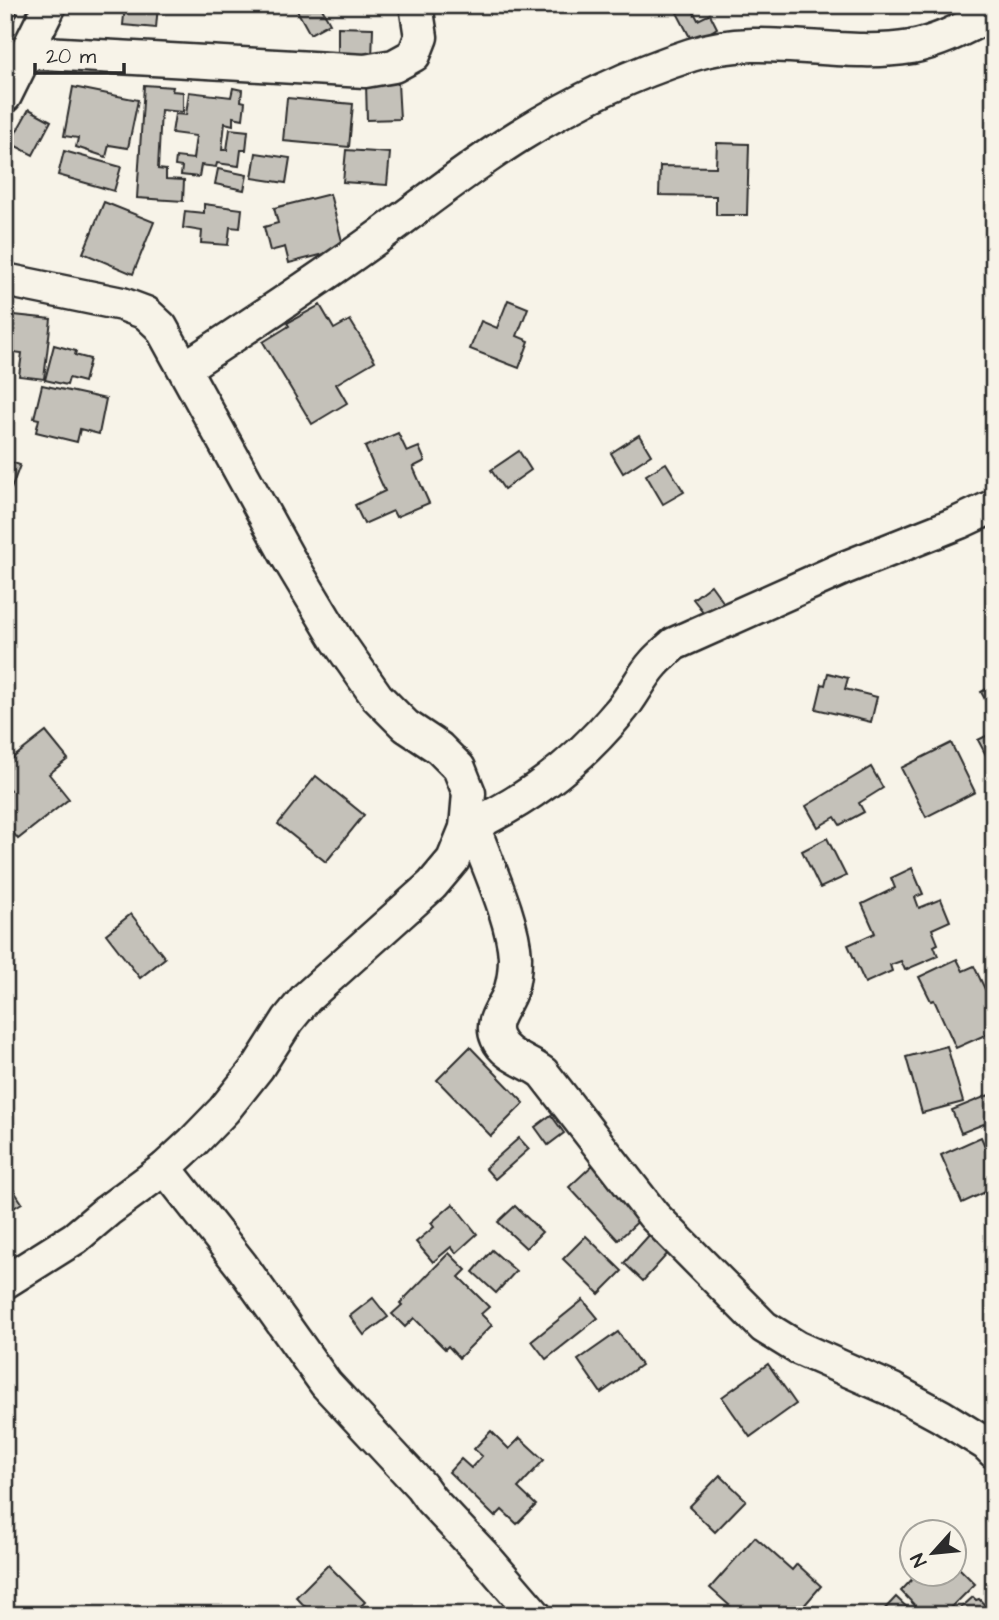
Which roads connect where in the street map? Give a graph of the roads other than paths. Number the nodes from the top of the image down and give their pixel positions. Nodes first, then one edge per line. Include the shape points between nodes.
1 (50, 5) edge
2 (416, 5) edge
3 (994, 13) edge
4 (27, 52) junction
5 (5, 96) edge
6 (5, 280) edge
7 (185, 368) junction
8 (994, 506) edge
9 (469, 826) junction
10 (165, 1168) junction
11 (5, 1282) edge
12 (994, 1452) edge
13 (535, 1615) edge

1 - 4 street
2 - 4 street via 421,37 414,55 394,66 365,71
3 - 7 street via 956,34 911,47 860,50 750,44 693,54 656,68 520,135
4 - 5 street
6 - 7 street via 146,313 161,327
7 - 9 street via 287,556 376,697 459,768 469,793
8 - 9 street via 674,644 653,664 602,733 572,760 528,796
9 - 10 street via 453,860 432,885 306,998 224,1110
9 - 12 street via 502,904 515,956 511,991 495,1023 496,1037 504,1049 543,1073 654,1216 764,1327 798,1348 929,1409
10 - 11 street via 75,1238
10 - 13 street via 326,1384

